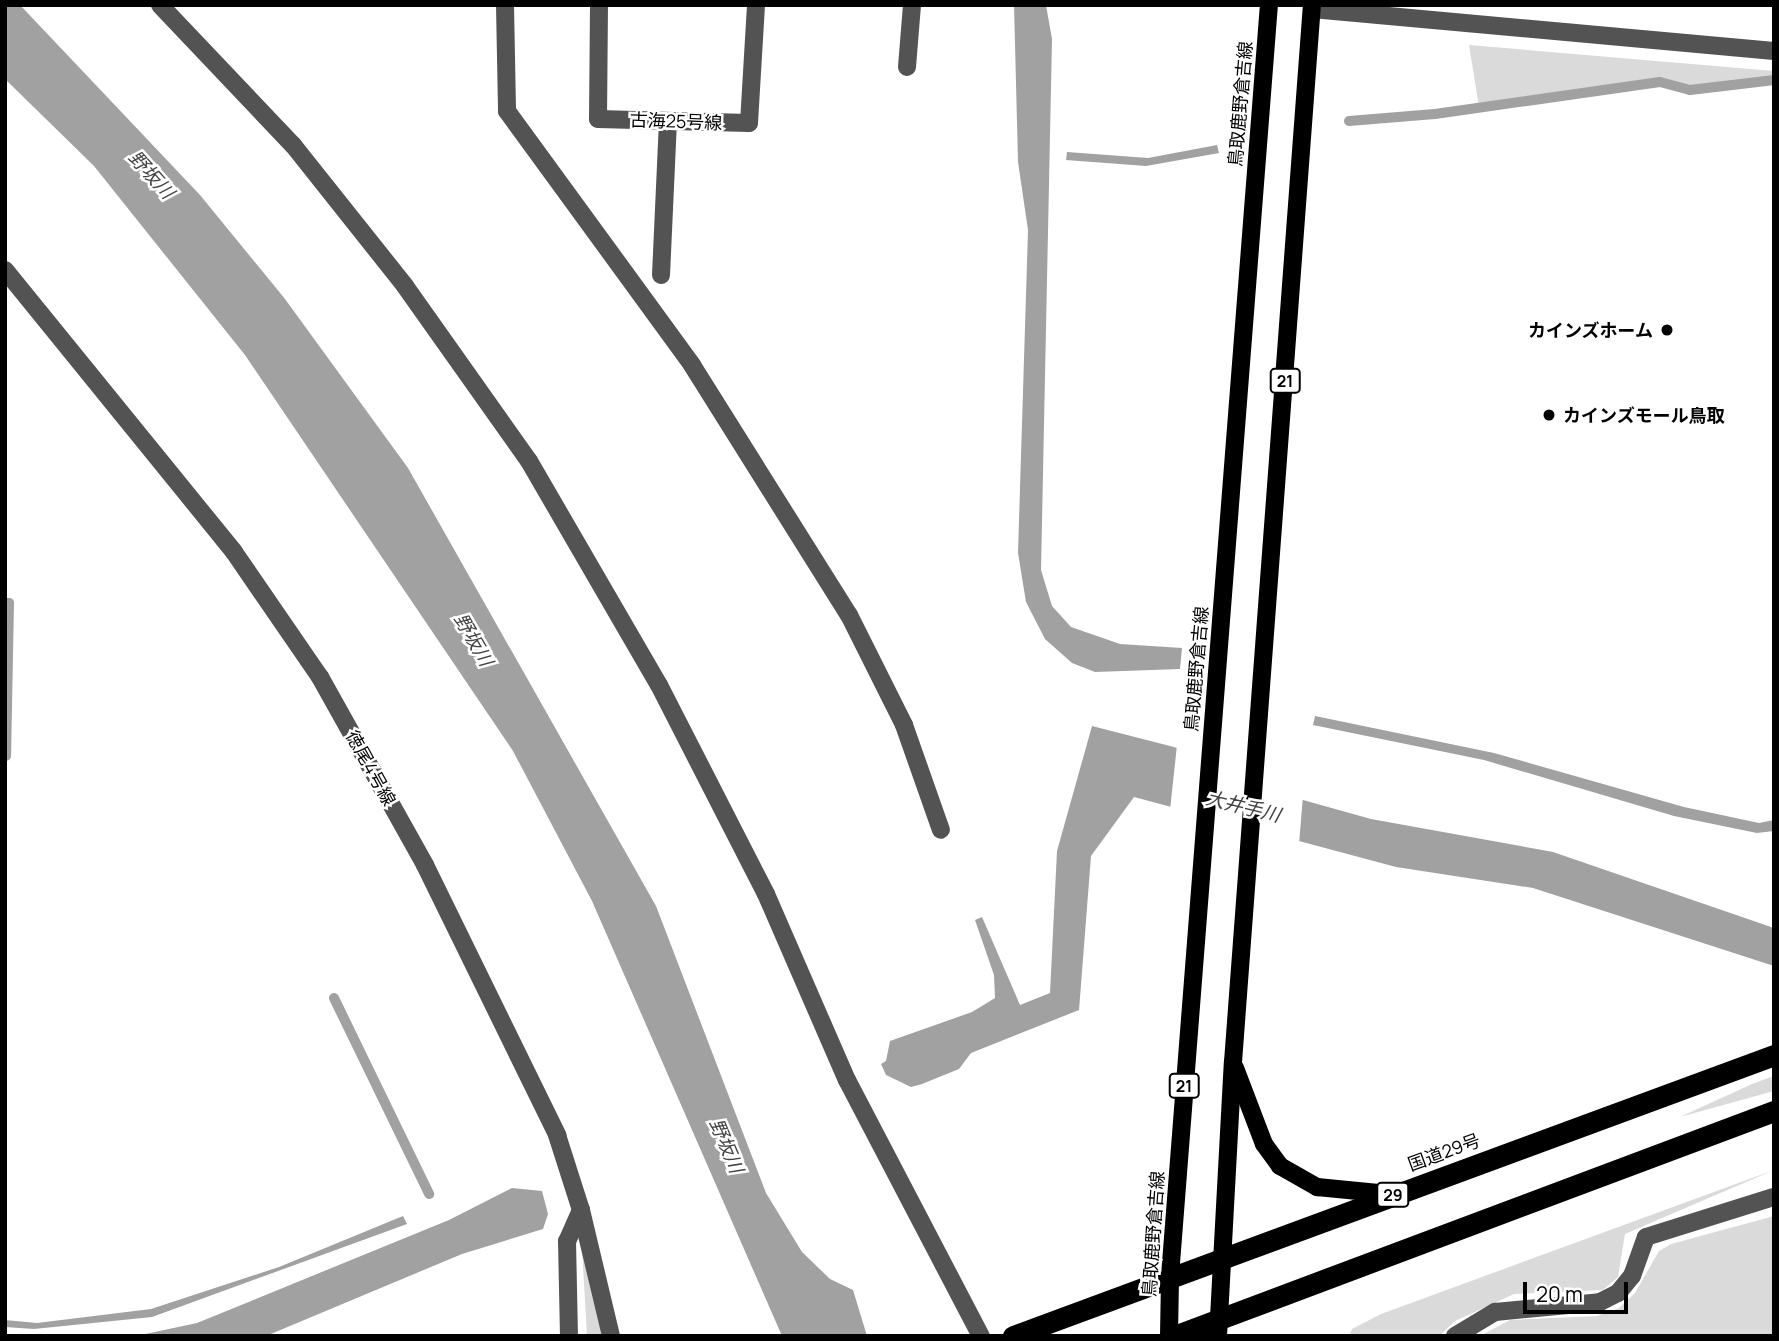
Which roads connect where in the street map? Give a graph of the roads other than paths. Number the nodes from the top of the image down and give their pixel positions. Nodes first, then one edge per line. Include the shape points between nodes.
1 (160, 5) edge
2 (505, 5) edge
3 (599, 5) edge
4 (756, 5) edge
5 (912, 5) edge
6 (1269, 5) edge
7 (1312, 7) edge
8 (1774, 51) edge
9 (907, 67) dead end
10 (668, 121) junction
11 (5, 270) edge
12 (662, 275) dead end
13 (942, 830) dead end
14 (1774, 1055) edge
15 (1233, 1062) junction
16 (1774, 1111) edge
17 (1396, 1194) junction
18 (1774, 1197) edge
19 (581, 1210) junction
20 (1220, 1260) junction
21 (1170, 1276) junction
22 (1219, 1327) edge
23 (569, 1336) edge
24 (611, 1336) edge
25 (981, 1336) edge
26 (1013, 1336) edge
27 (1172, 1336) edge
28 (1455, 1336) edge

1 - 25 street via 293,145 405,286 530,461 659,685 766,894 847,1080
2 - 13 street via 508,111 692,365 849,615 904,725
3 - 10 street, 古海25号線 via 598,118
4 - 10 street, 古海25号線 via 749,123
5 - 9 street
6 - 21 main road, 鳥取鹿野倉吉線 / 21
7 - 8 street
7 - 15 main road, 21
10 - 12 street
11 - 19 street, 徳尾4号線 via 168,466 320,677 425,865 520,1058 557,1135
14 - 17 highway, 国道29号 / 29
15 - 17 main road via 1264,1144 1280,1166 1317,1187
15 - 20 main road, 21
16 - 22 highway
17 - 20 highway, 国道29号 / 29
18 - 28 street via 1646,1237 1632,1276 1618,1293 1600,1302 1495,1312
19 - 23 street via 567,1241
19 - 24 street, 徳尾4号線
20 - 21 highway, 国道29号 / 29
20 - 22 main road, 21
21 - 26 highway, 国道29号 / 29
21 - 27 main road, 鳥取鹿野倉吉線 / 21
22 - 27 highway

